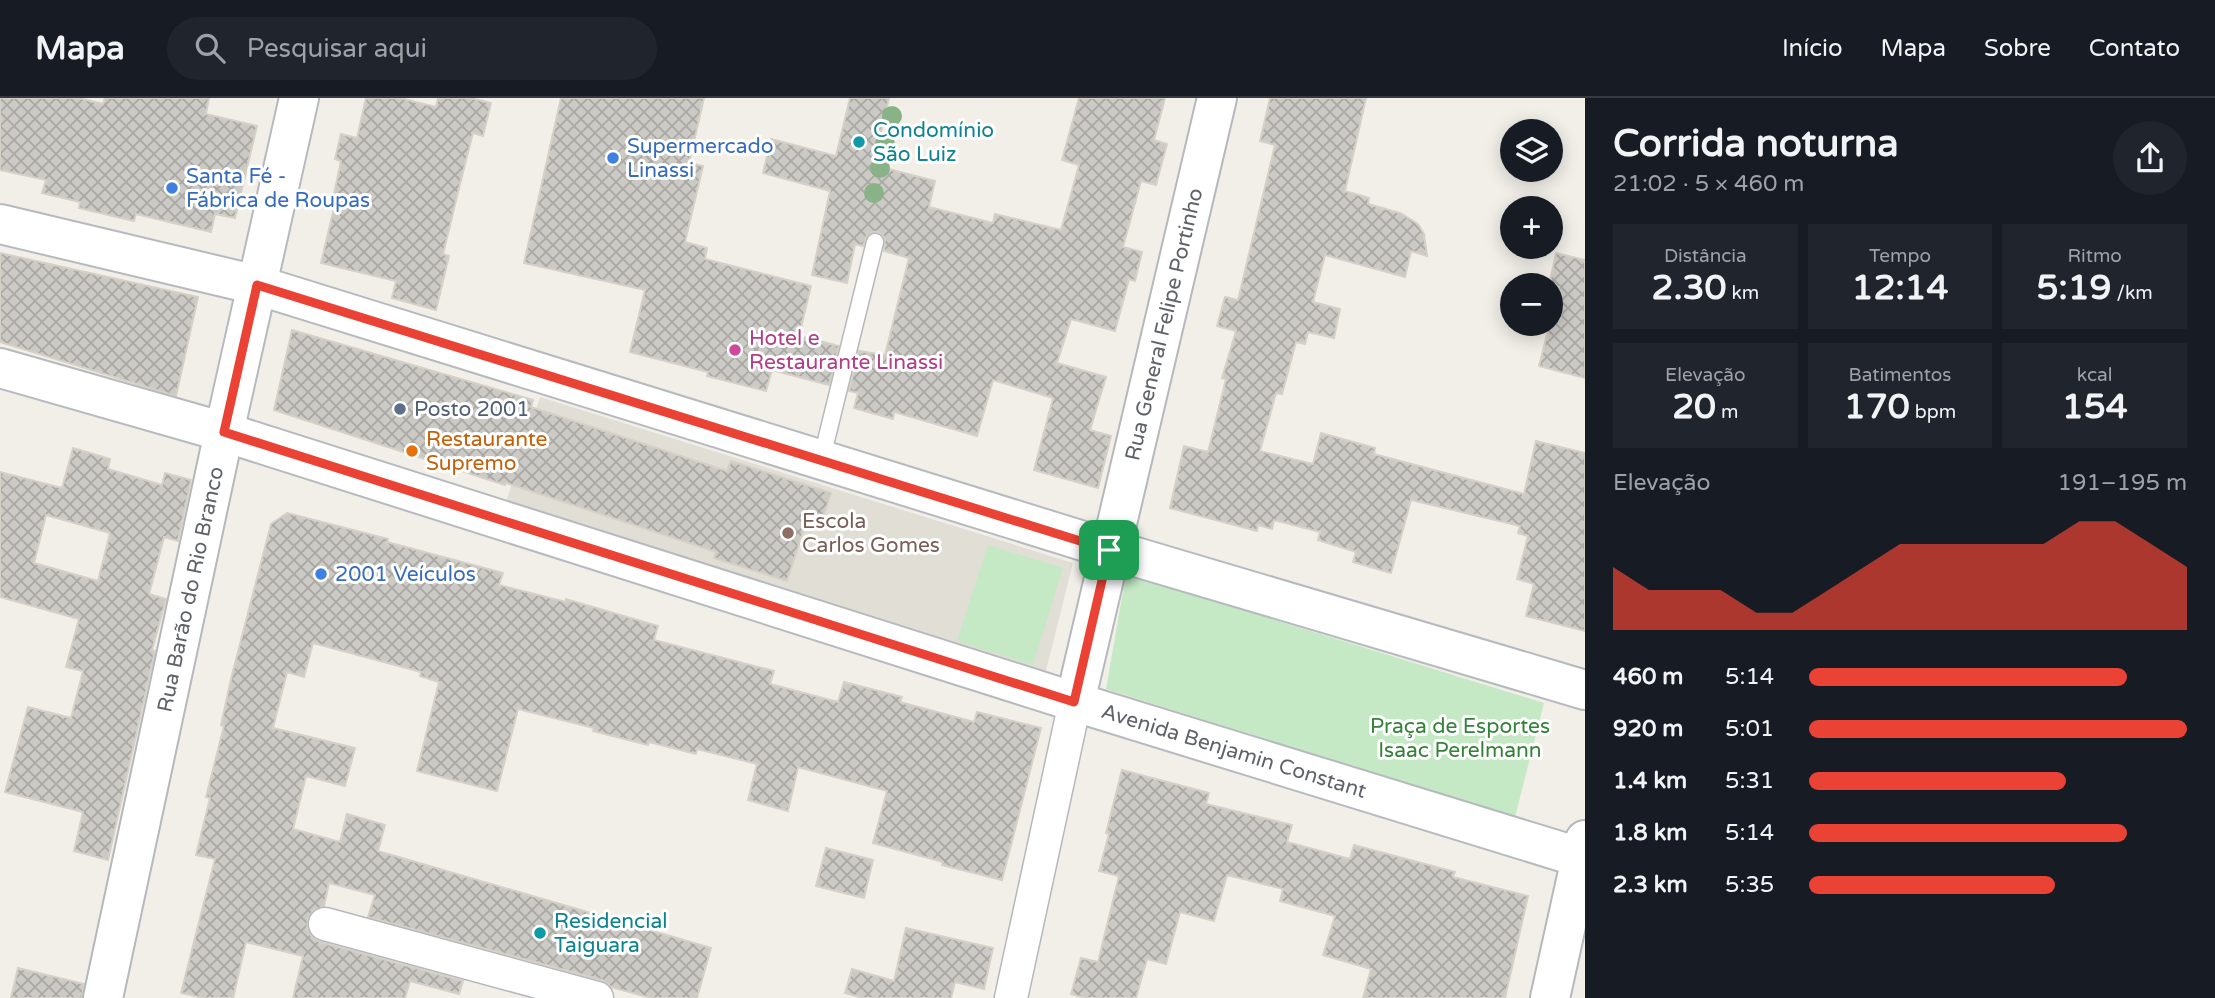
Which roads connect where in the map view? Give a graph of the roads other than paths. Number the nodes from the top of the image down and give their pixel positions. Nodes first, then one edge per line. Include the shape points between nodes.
1 (299, 98) edge
2 (1217, 98) edge
3 (0, 224) edge
4 (875, 242) dead end
5 (257, 285) junction
6 (0, 368) edge
7 (224, 432) junction
8 (821, 461) junction
9 (1109, 550) junction
10 (1585, 690) edge
11 (1074, 702) junction
12 (1584, 853) edge
13 (325, 924) dead end
14 (516, 987) edge
15 (103, 998) edge
16 (597, 998) edge
17 (1011, 998) edge
18 (1550, 998) edge

1 - 5 main road, Rua Barão do Rio Branco
2 - 9 main road, Rua General Felipe Portinho
3 - 5 main road
4 - 8 lane
5 - 7 main road, Rua Barão do Rio Branco
5 - 8 main road
6 - 7 main road, Avenida Benjamin Constant
7 - 11 main road, Avenida Benjamin Constant
7 - 15 main road, Rua Barão do Rio Branco
8 - 9 main road
9 - 10 main road
9 - 11 main road, Rua General Felipe Portinho
11 - 12 main road, Avenida Benjamin Constant
11 - 17 street
12 - 18 main road
13 - 14 street
14 - 16 street

